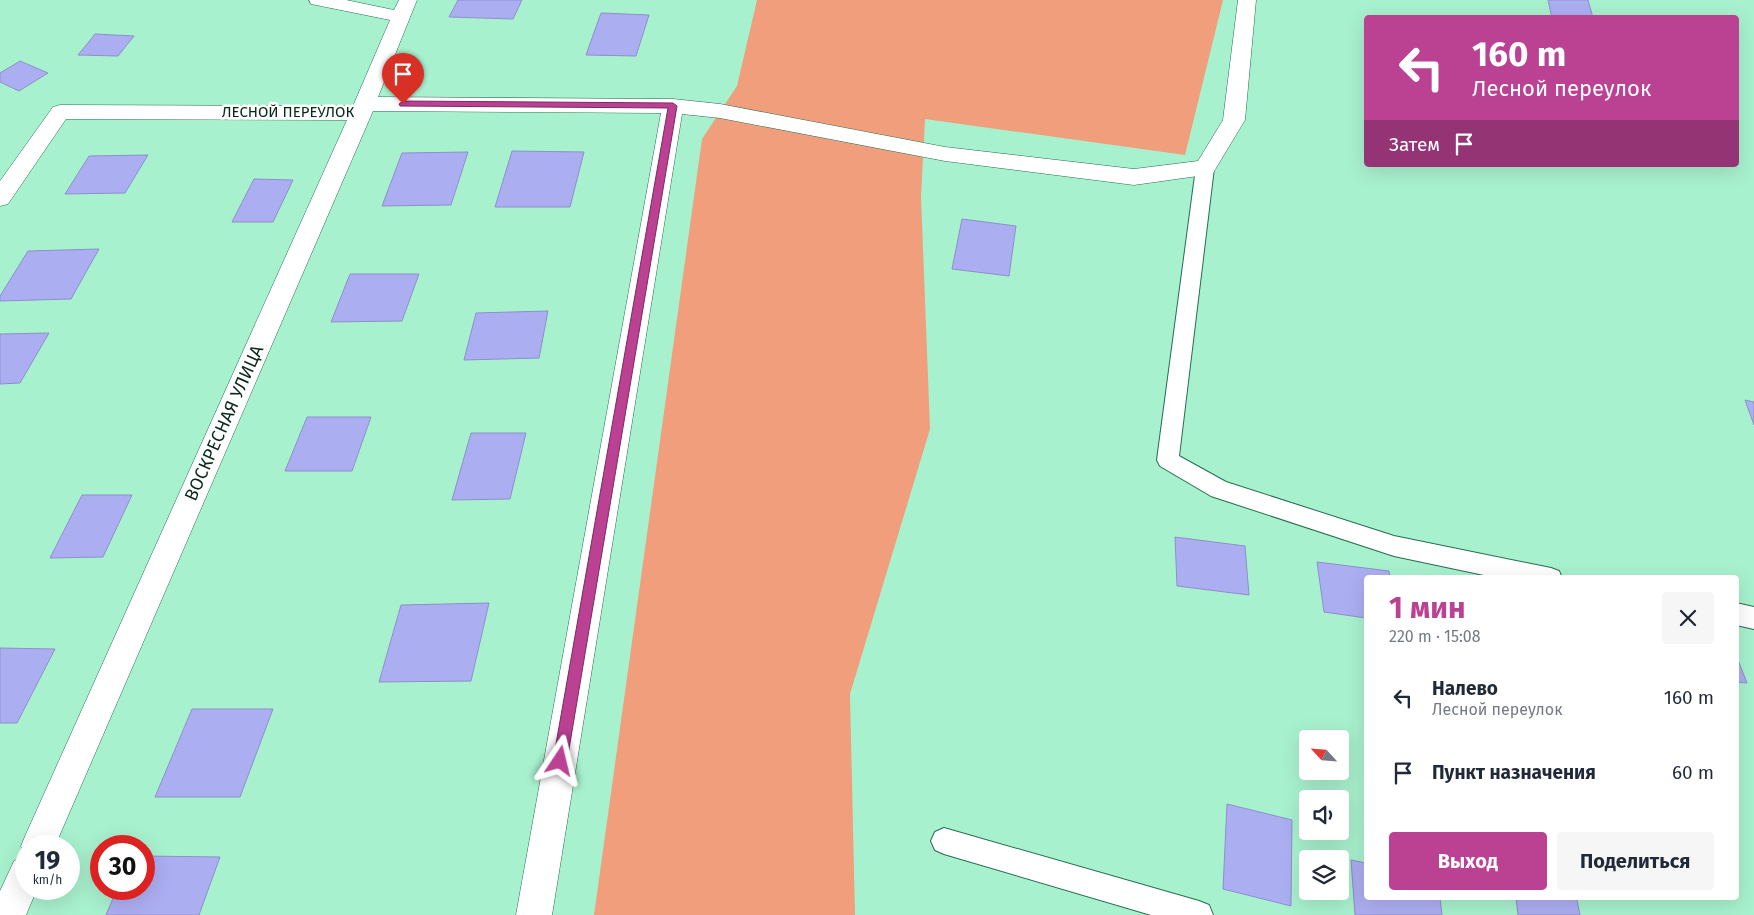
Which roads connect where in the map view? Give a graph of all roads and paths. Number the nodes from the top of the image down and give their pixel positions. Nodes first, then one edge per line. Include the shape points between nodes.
1 (318, 0) edge
2 (1247, 0) edge
3 (405, 8) edge
4 (673, 106) junction
5 (362, 108) junction
6 (1205, 168) junction
7 (0, 198) edge
8 (1536, 575) edge
9 (1739, 615) edge
10 (1754, 618) edge
11 (43, 835) edge
12 (944, 841) dead end
13 (15, 899) edge
14 (8, 915) edge
15 (534, 915) edge
16 (1199, 915) edge

1 - 3 street
2 - 6 street via 1234,120
3 - 5 street, ВОСКРЕСНАЯ УЛИЦА
4 - 5 street, ЛЕСНОЙ ПЕРЕУЛОК
4 - 6 street, ЛЕСНОЙ ПЕРЕУЛОК via 720,111 945,154 1134,177
4 - 15 street
5 - 7 street, ЛЕСНОЙ ПЕРЕУЛОК via 60,112
5 - 11 street, ВОСКРЕСНАЯ УЛИЦА
6 - 8 lane via 1168,460 1219,489 1394,546
9 - 10 lane
12 - 16 lane
13 - 14 street

